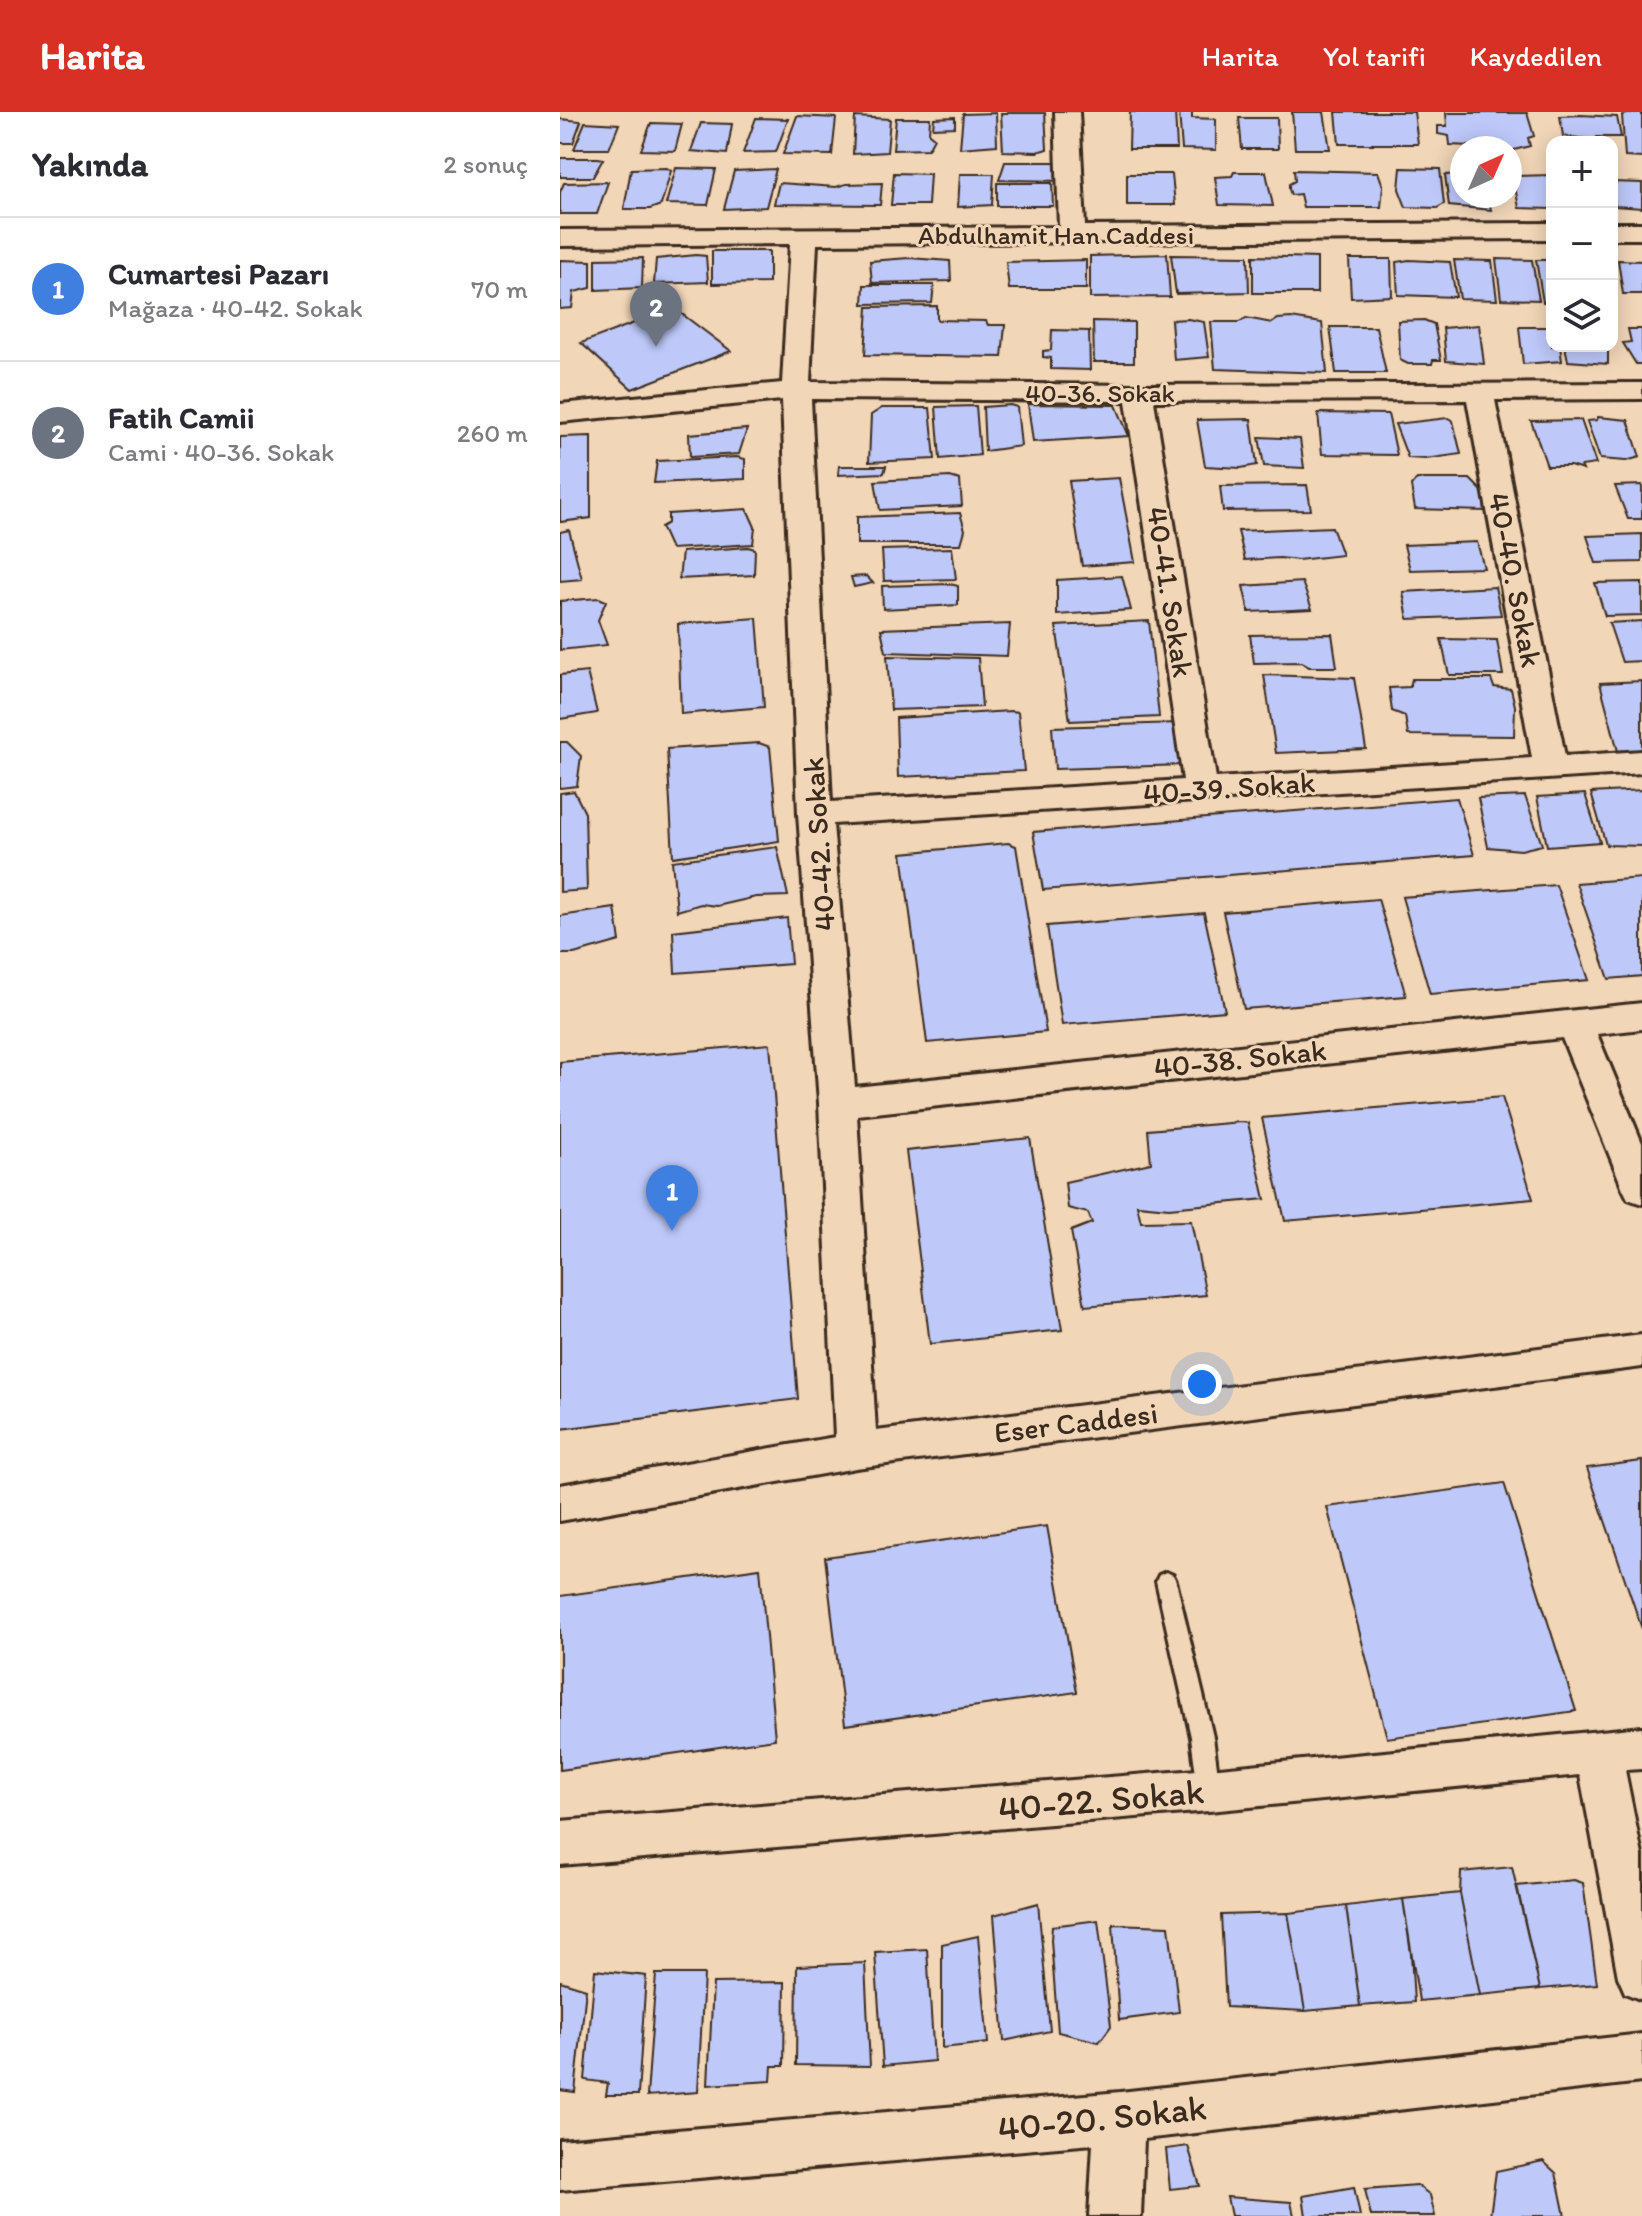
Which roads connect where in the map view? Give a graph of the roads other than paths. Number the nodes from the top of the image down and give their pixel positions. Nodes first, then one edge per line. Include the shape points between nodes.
1 (1067, 112) edge
2 (1546, 231) edge
3 (1618, 231) edge
4 (1642, 231) edge
5 (1072, 235) junction
6 (804, 236) junction
7 (560, 238) edge
8 (796, 390) junction
9 (1642, 391) edge
10 (1139, 393) junction
11 (1480, 393) junction
12 (560, 413) edge
13 (1642, 762) edge
14 (1550, 766) junction
15 (1201, 790) junction
16 (815, 814) junction
17 (1642, 1016) edge
18 (1574, 1023) junction
19 (838, 1103) junction
20 (1642, 1189) edge
21 (1642, 1351) edge
22 (856, 1451) junction
23 (560, 1503) edge
24 (1166, 1581) dead end
25 (1620, 1750) edge
26 (1209, 1790) junction
27 (560, 1843) edge
28 (1642, 1977) edge
29 (1642, 2058) edge
30 (1120, 2117) junction
31 (560, 2165) edge
32 (1115, 2216) edge

1 - 5 street
2 - 5 street, Abdulhamit Han Caddesi
3 - 4 street
5 - 6 street, Abdulhamit Han Caddesi
6 - 7 street, Abdulhamit Han Caddesi
6 - 8 street, 40-42. Sokak
8 - 10 street, 40-36. Sokak
8 - 12 street, 40-36. Sokak
8 - 16 street, 40-42. Sokak
9 - 11 street, 40-36. Sokak
10 - 11 street, 40-36. Sokak
10 - 15 street, 40-41. Sokak
11 - 14 street, 40-40. Sokak
13 - 14 street, 40-39. Sokak
14 - 15 street, 40-39. Sokak
15 - 16 street, 40-39. Sokak
16 - 19 street, 40-42. Sokak
17 - 18 street, 40-38. Sokak
18 - 19 street, 40-38. Sokak
18 - 20 street
19 - 22 street, 40-42. Sokak
21 - 22 street, Eser Caddesi
22 - 23 street, Eser Caddesi
24 - 26 lane
25 - 26 street, 40-22. Sokak
25 - 28 street
26 - 27 street, 40-22. Sokak
29 - 30 street, 40-20. Sokak
30 - 31 street, 40-20. Sokak
30 - 32 street

